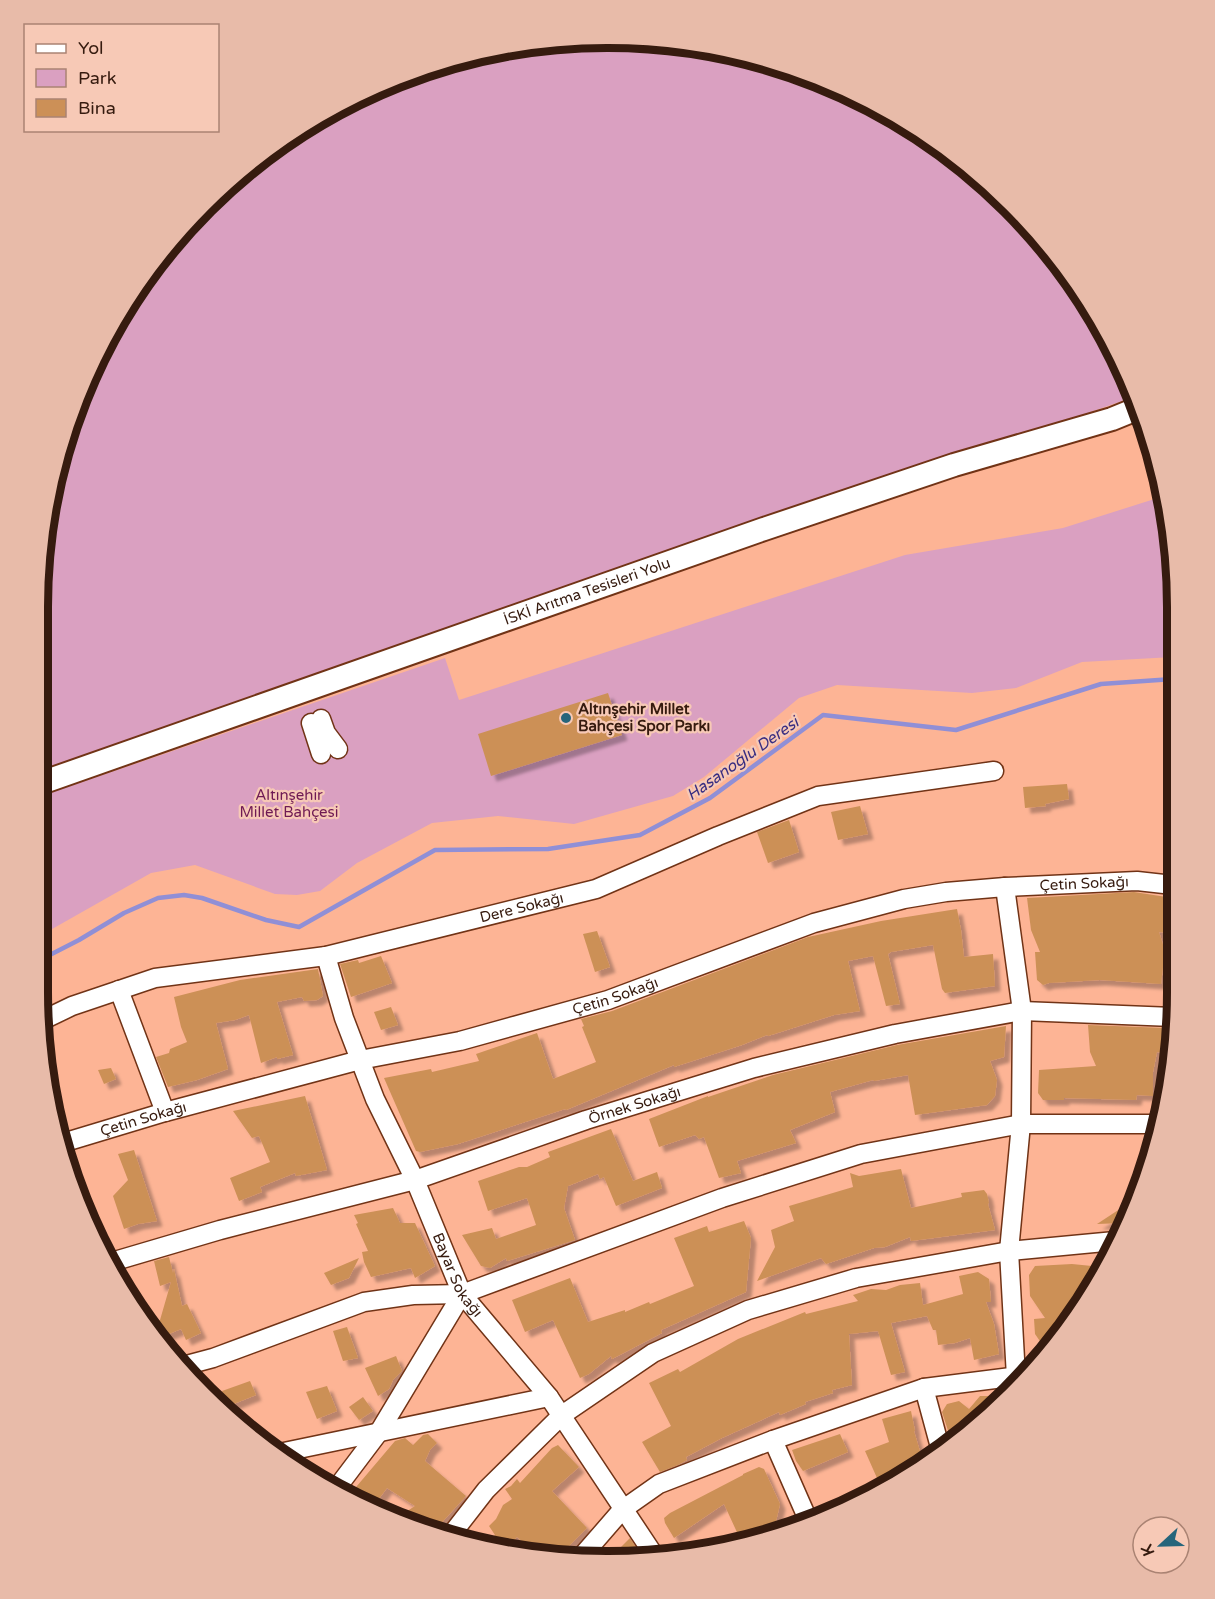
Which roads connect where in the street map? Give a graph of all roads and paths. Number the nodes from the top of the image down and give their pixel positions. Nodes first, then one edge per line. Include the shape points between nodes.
1 (1131, 411) edge
2 (316, 721) dead end
3 (329, 751) dead end
4 (994, 771) dead end
5 (48, 780) edge
6 (1167, 884) edge
7 (1005, 887) junction
8 (326, 956) junction
9 (119, 990) junction
10 (1022, 1011) junction
11 (49, 1017) edge
12 (1166, 1017) edge
13 (360, 1060) junction
14 (165, 1112) junction
15 (1021, 1124) junction
16 (1151, 1124) edge
17 (69, 1141) edge
18 (415, 1180) junction
19 (1108, 1242) edge
20 (1010, 1251) junction
21 (117, 1260) edge
22 (462, 1294) junction
23 (191, 1364) edge
24 (1019, 1369) edge
25 (1009, 1380) edge
26 (924, 1388) junction
27 (549, 1397) junction
28 (562, 1415) junction
29 (379, 1431) junction
30 (773, 1440) junction
31 (939, 1442) edge
32 (289, 1451) edge
33 (341, 1483) edge
34 (622, 1510) junction
35 (806, 1514) edge
36 (456, 1530) edge
37 (650, 1549) edge
38 (587, 1550) edge

1 - 5 main road, İSKİ Arıtma Tesisleri Yolu via 764,529
2 - 3 street
4 - 8 street, Dere Sokağı via 818,796 596,889
6 - 7 street, Çetin Sokağı via 1137,881
7 - 10 street
7 - 13 street, Çetin Sokağı via 904,899 814,924 608,1000 460,1041
8 - 9 street, Dere Sokağı via 155,978
8 - 13 street, Bayar Sokağı
9 - 11 street, Dere Sokağı
9 - 14 street
10 - 12 street, Örnek Sokağı
10 - 15 street
10 - 18 street, Örnek Sokağı via 896,1034 754,1068 586,1120
13 - 14 street, Çetin Sokağı
13 - 18 street, Bayar Sokağı
14 - 17 street, Çetin Sokağı
15 - 16 street
15 - 20 street
15 - 22 street via 861,1154 722,1198
18 - 21 street, Örnek Sokağı
18 - 22 street, Bayar Sokağı
19 - 20 street
20 - 24 street
20 - 28 street via 856,1278 748,1310 652,1353
22 - 23 street via 364,1302
22 - 27 street, Bayar Sokağı
22 - 29 street
25 - 26 street
26 - 30 street
26 - 31 street
27 - 28 street, Bayar Sokağı
27 - 29 street
28 - 34 street, Bayar Sokağı
28 - 36 street via 486,1490
29 - 32 street
29 - 33 street
30 - 34 street via 659,1484
30 - 35 street
34 - 37 street, Bayar Sokağı
34 - 38 street

